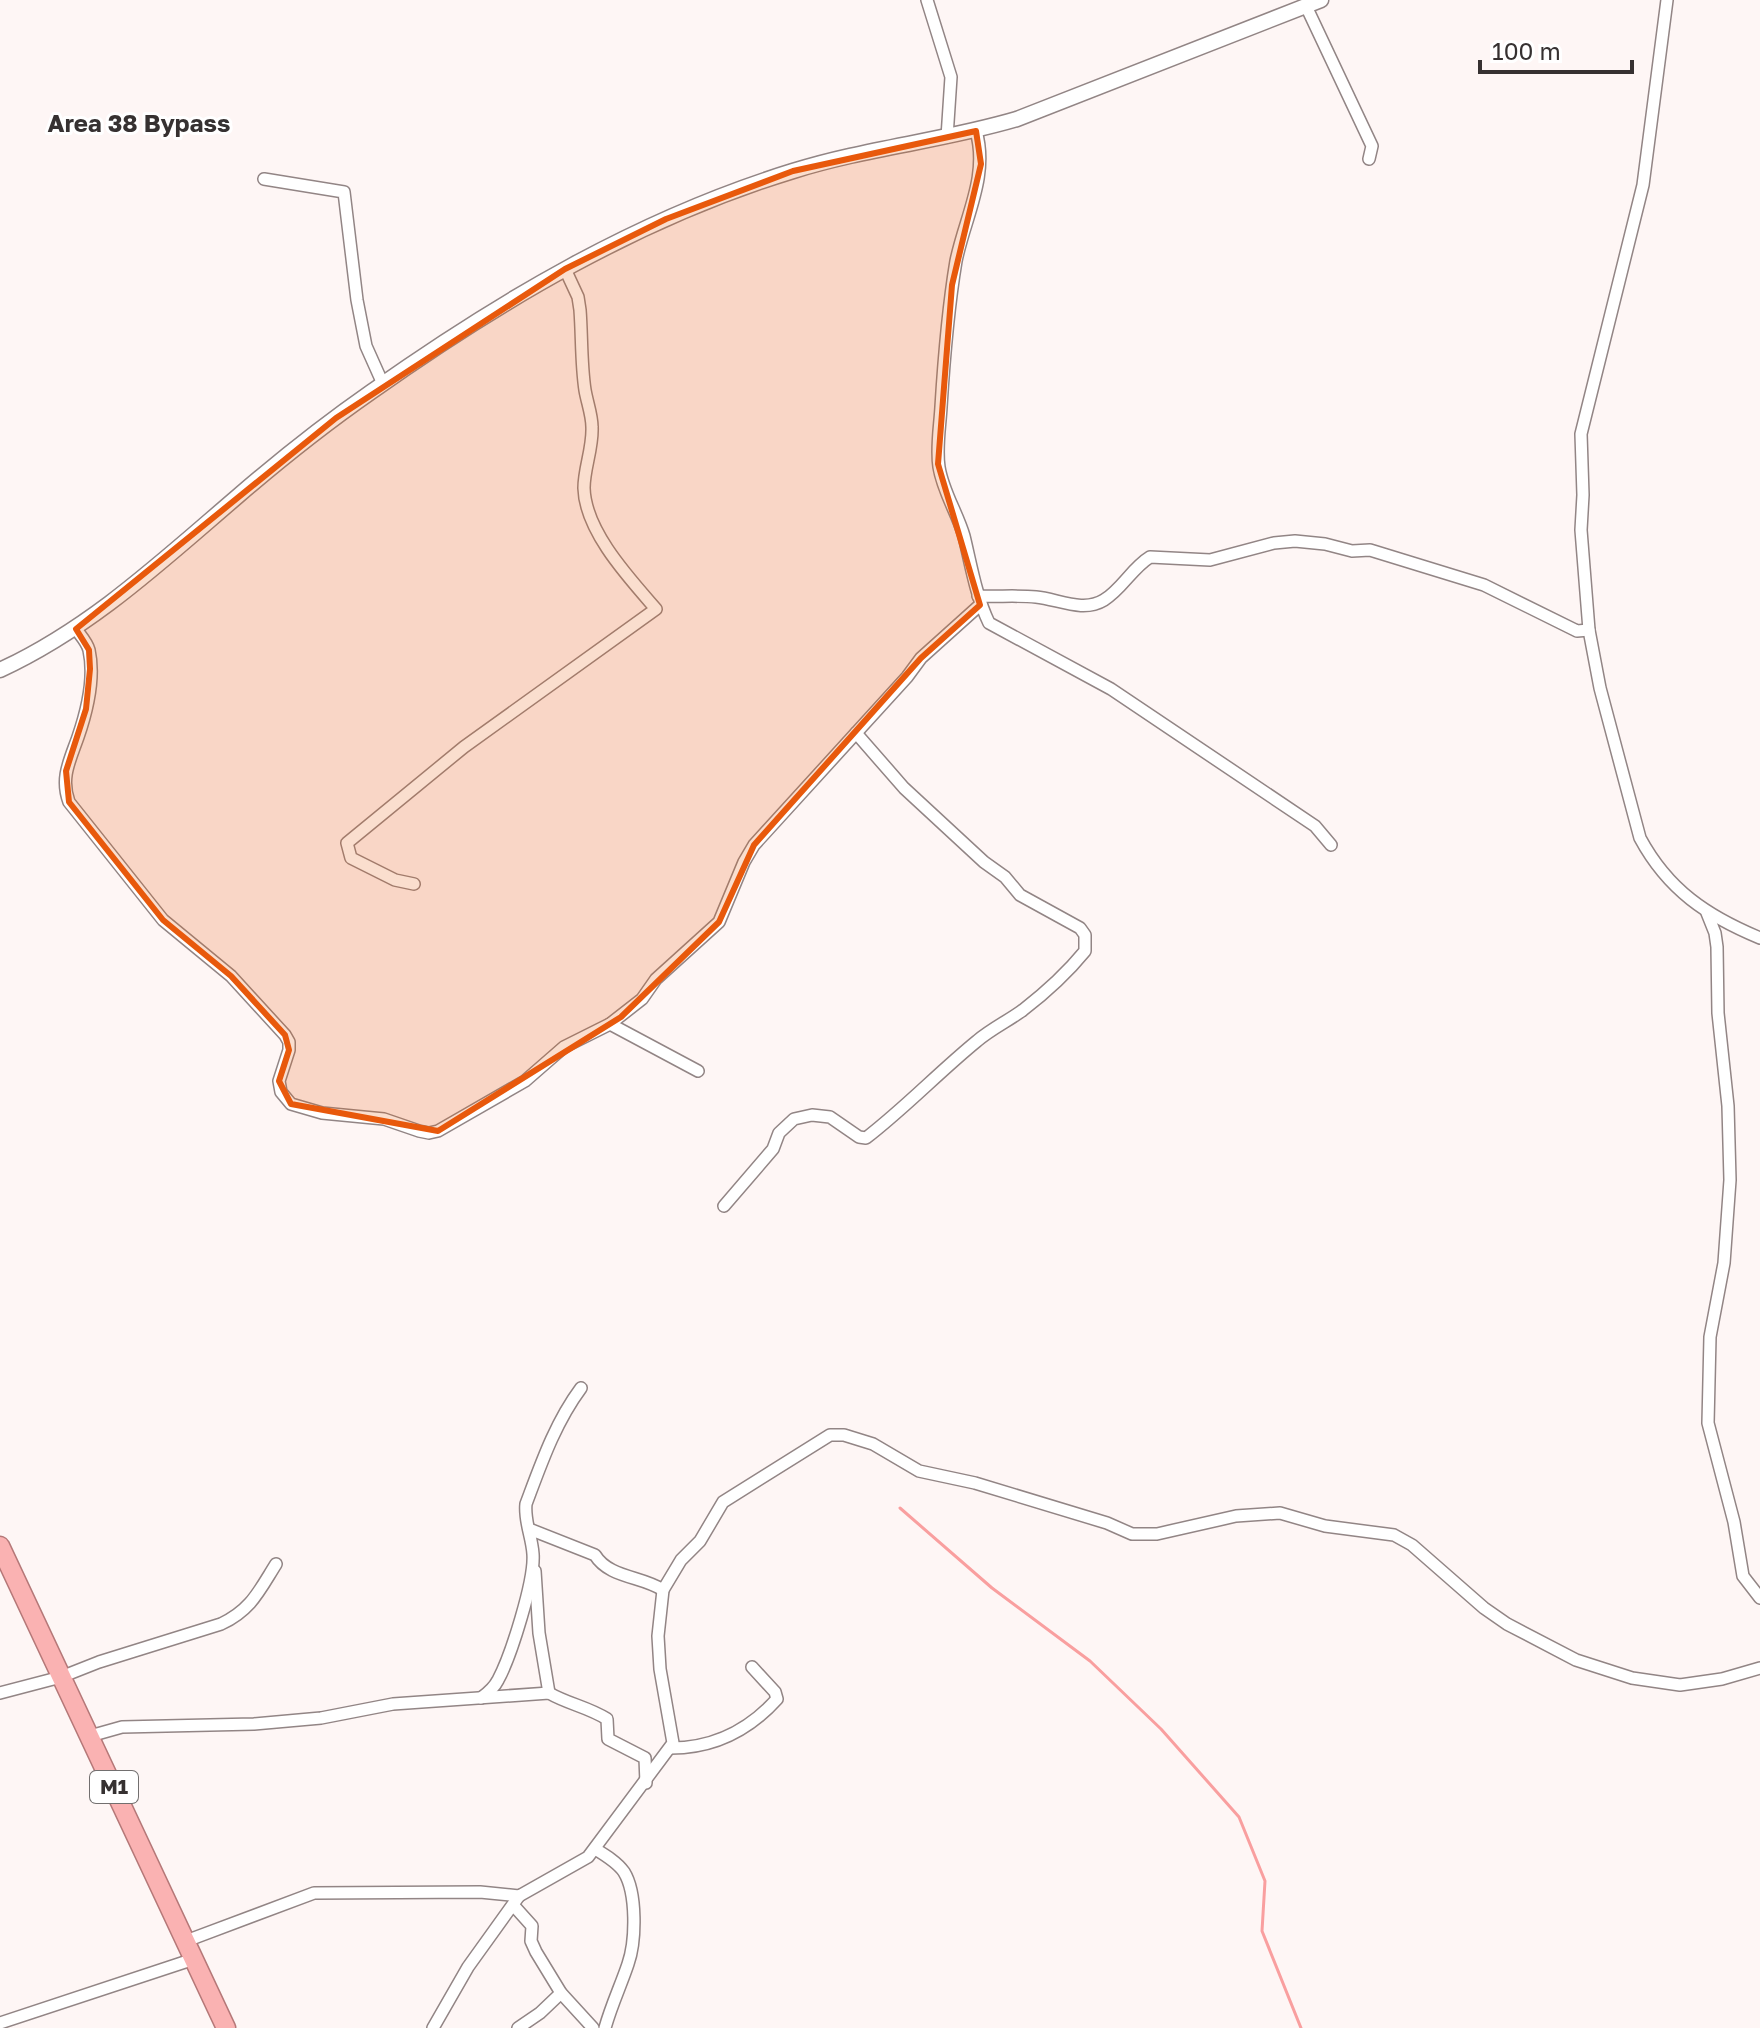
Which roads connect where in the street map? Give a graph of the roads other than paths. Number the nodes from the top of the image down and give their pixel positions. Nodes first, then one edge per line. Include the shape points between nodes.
1 (927, 0) edge
2 (1321, 0) edge
3 (1667, 0) edge
4 (1306, 6) junction
5 (976, 131) junction
6 (947, 137) junction
7 (1369, 159) dead end
8 (264, 179) dead end
9 (565, 269) junction
10 (383, 384) junction
11 (979, 601) junction
12 (76, 629) junction
13 (1589, 630) junction
14 (0, 670) edge
15 (856, 733) junction
16 (1331, 845) dead end
17 (414, 884) dead end
18 (1707, 913) junction
19 (1760, 938) edge
20 (610, 1024) junction
21 (698, 1071) dead end
22 (724, 1206) dead end
23 (581, 1388) dead end
24 (529, 1529) junction
25 (0, 1546) edge
26 (534, 1556) junction
27 (276, 1564) dead end
28 (663, 1590) junction
29 (1760, 1598) edge
30 (752, 1667) dead end
31 (1760, 1668) edge
32 (61, 1677) junction
33 (0, 1693) edge
34 (549, 1693) junction
35 (480, 1698) junction
36 (90, 1736) junction
37 (671, 1748) junction
38 (646, 1783) junction
39 (595, 1849) junction
40 (516, 1901) junction
41 (190, 1950) junction
42 (561, 1993) junction
43 (0, 2023) edge
44 (226, 2028) edge
45 (433, 2028) edge
46 (518, 2028) edge
47 (593, 2028) edge
48 (605, 2028) edge

1 - 6 street via 951,77
2 - 4 street
3 - 13 street via 1643,185 1581,434
4 - 5 street via 1093,91
4 - 7 street via 1372,146
5 - 6 street
5 - 11 street via 981,164 952,285 938,464
6 - 9 street via 779,176 648,226
8 - 10 street via 344,192 366,346
9 - 10 street
9 - 17 street via 578,297 592,424 585,500 612,554 656,609 464,747 347,843 351,858
10 - 12 street
11 - 13 street via 1032,597 1092,605 1150,557 1210,560 1274,543 1305,542 1400,558 1495,589 1577,631
11 - 15 street
11 - 16 street via 989,623 1000,631 1111,689 1315,826
12 - 14 street
12 - 20 street via 89,650 90,669 86,709 66,771 69,802 163,920 231,976 285,1035 289,1050 279,1081 291,1104 438,1131 525,1081 573,1042
13 - 18 street via 1640,838 1666,877
15 - 20 street via 754,845 719,922
15 - 22 street via 904,788 1020,895 1080,928 1085,951 1020,1012 975,1042 866,1138 830,1117 794,1119
18 - 19 street
18 - 29 street via 1717,947 1730,1180 1724,1263 1710,1337 1708,1423 1743,1576
20 - 21 street
23 - 24 street via 560,1422 526,1504
24 - 26 street
24 - 28 street
25 - 32 highway, M1
26 - 34 street
26 - 35 street via 521,1620 499,1679
27 - 32 street via 240,1615
28 - 31 street via 723,1502 838,1434 873,1444 919,1471 975,1483 1132,1534 1280,1513 1404,1538 1507,1624 1576,1660 1632,1678 1680,1685
28 - 37 street via 658,1636
30 - 37 street via 777,1699 764,1714 719,1740
32 - 33 street
32 - 36 highway, M1
34 - 35 street
34 - 38 street via 607,1719 608,1739 645,1758
35 - 36 street via 254,1724 122,1727
36 - 41 highway, M1
37 - 38 street
38 - 39 street
39 - 40 street
39 - 48 street via 623,1872 634,1902 630,1961
40 - 41 street via 480,1892 314,1893
40 - 42 street via 532,1926 536,1952
40 - 45 street via 468,1967
41 - 43 street
41 - 44 highway, M1
42 - 46 street
42 - 47 street

